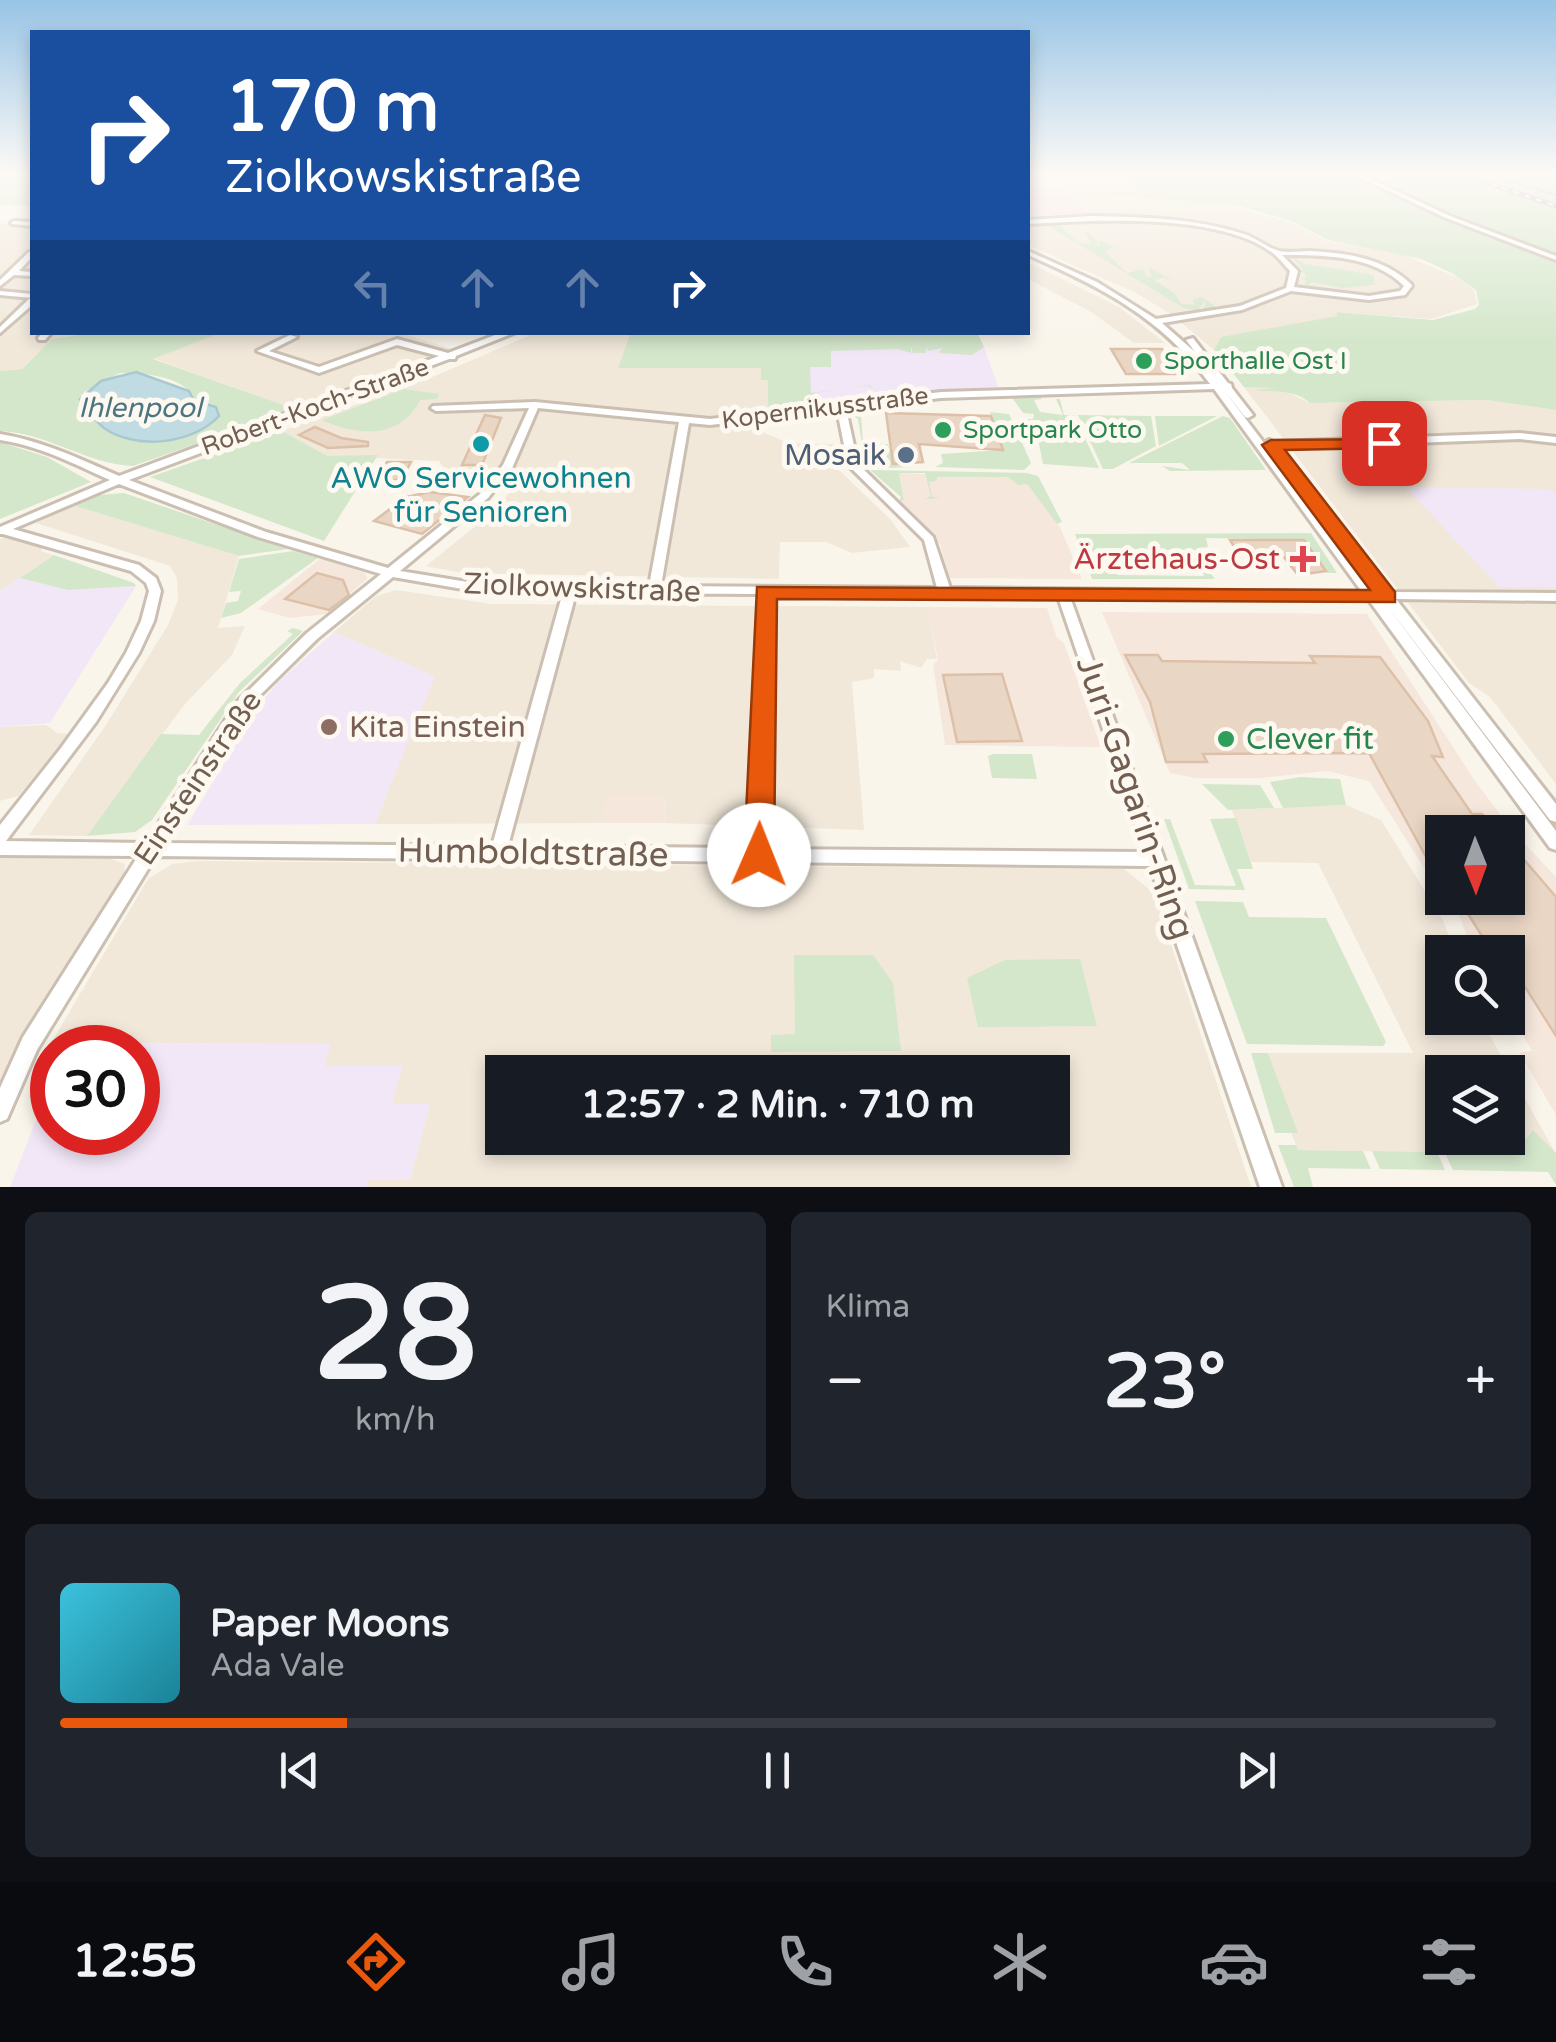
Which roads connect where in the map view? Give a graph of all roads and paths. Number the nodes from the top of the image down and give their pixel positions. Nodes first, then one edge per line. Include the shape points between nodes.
1 (1218, 231) edge
2 (1484, 231) edge
3 (1030, 252) edge
4 (1276, 253) junction
5 (30, 256) edge
6 (1556, 258) edge
7 (0, 267) edge
8 (14, 269) junction
9 (30, 273) edge
10 (0, 284) edge
11 (1290, 290) junction
12 (0, 292) edge
13 (30, 298) edge
14 (30, 300) edge
15 (14, 316) junction
16 (30, 317) edge
17 (1163, 320) junction
18 (0, 331) edge
19 (505, 335) edge
20 (293, 337) dead end
21 (452, 357) junction
22 (1222, 386) junction
23 (535, 405) junction
24 (436, 408) dead end
25 (841, 408) junction
26 (684, 422) junction
27 (0, 436) edge
28 (1556, 440) edge
29 (1266, 445) junction
30 (118, 480) junction
31 (1, 530) edge
32 (391, 572) junction
33 (570, 590) junction
34 (654, 591) junction
35 (765, 592) junction
36 (946, 593) junction
37 (1063, 594) junction
38 (1379, 597) junction
39 (1556, 597) edge
40 (1556, 816) edge
41 (0, 837) edge
42 (1556, 843) edge
43 (0, 848) edge
44 (150, 849) junction
45 (498, 854) junction
46 (759, 855) junction
47 (1158, 859) junction
48 (0, 1112) edge
49 (1271, 1187) edge

1 - 4 street
2 - 6 street
3 - 17 street
4 - 11 street via 1294,271
4 - 11 street via 1369,263 1408,286 1381,298
5 - 8 street
7 - 8 street
8 - 9 street
8 - 10 street
11 - 17 street via 1256,305
12 - 13 street
14 - 15 street
15 - 16 street
15 - 18 street
17 - 22 street via 1204,355
19 - 21 street, Robert-Koch-Straße
20 - 21 street via 261,351 319,370 402,342
21 - 30 street, Robert-Koch-Straße
22 - 25 street, Kopernikusstraße via 941,395
22 - 29 street
23 - 24 street, Kopernikusstraße
23 - 26 street, Kopernikusstraße
23 - 32 street, Einsteinstraße via 508,466 488,491
25 - 26 street, Kopernikusstraße
25 - 36 street via 853,465 929,539
26 - 34 street
27 - 30 street, Ziolkowskistraße
28 - 29 street
29 - 38 street
30 - 31 street, Robert-Koch-Straße
30 - 32 street, Ziolkowskistraße
31 - 41 street via 135,568 155,591 140,633 97,706
32 - 33 street, Ziolkowskistraße via 469,586
32 - 44 street, Einsteinstraße via 259,686
33 - 34 street, Ziolkowskistraße
33 - 45 street
34 - 35 street, Ziolkowskistraße
35 - 36 street, Ziolkowskistraße
35 - 46 street
36 - 37 street, Ziolkowskistraße
37 - 38 street
37 - 47 street, Juri-Gagarin-Ring
38 - 39 street
38 - 40 street
38 - 42 street
43 - 44 street, Humboldtstraße
44 - 45 street, Humboldtstraße
44 - 48 street, Einsteinstraße via 30,1044
45 - 46 street, Humboldtstraße
46 - 47 street, Humboldtstraße
47 - 49 street, Juri-Gagarin-Ring

